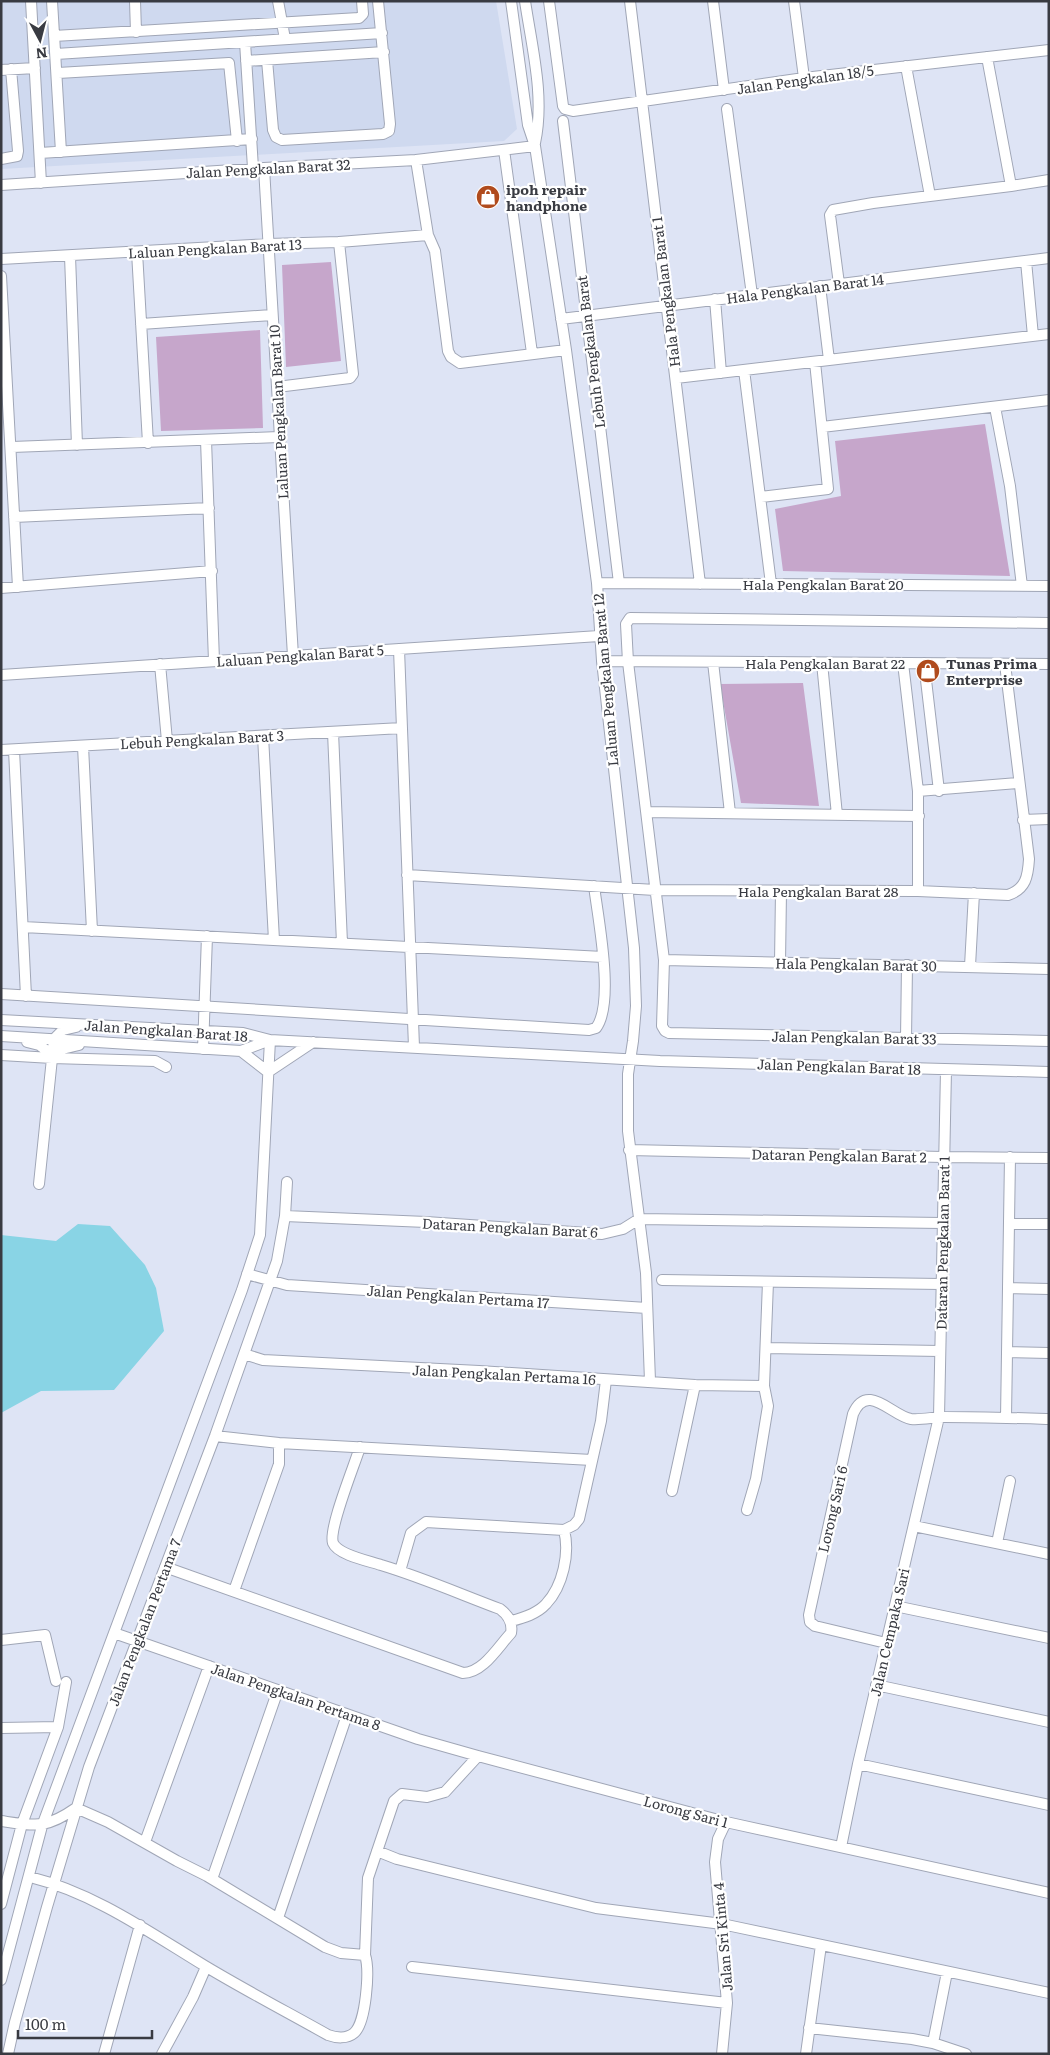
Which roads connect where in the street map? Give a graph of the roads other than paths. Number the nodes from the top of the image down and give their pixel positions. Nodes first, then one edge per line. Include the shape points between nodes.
1 (31, 1) edge
2 (52, 1) edge
3 (135, 1) edge
4 (278, 1) edge
5 (362, 1) edge
6 (378, 1) edge
7 (511, 1) edge
8 (525, 1) edge
9 (549, 1) edge
10 (630, 1) edge
11 (712, 1) edge
12 (794, 1) edge
13 (282, 23) junction
14 (136, 32) junction
15 (382, 33) junction
16 (54, 36) junction
17 (285, 39) junction
18 (245, 42) junction
19 (1049, 50) edge
20 (384, 52) junction
21 (56, 54) junction
22 (986, 57) junction
23 (267, 60) junction
24 (246, 61) junction
25 (906, 66) junction
26 (35, 68) junction
27 (6, 70) edge
28 (58, 73) junction
29 (804, 78) junction
30 (724, 90) junction
31 (642, 101) junction
32 (727, 108) dead end
33 (563, 121) dead end
34 (252, 139) junction
35 (237, 141) junction
36 (535, 145) junction
37 (504, 150) junction
38 (62, 152) junction
39 (40, 153) junction
40 (1, 159) edge
41 (416, 160) junction
42 (253, 168) junction
43 (264, 168) junction
44 (1049, 180) edge
45 (41, 183) junction
46 (1, 185) edge
47 (1011, 186) junction
48 (930, 196) junction
49 (428, 235) junction
50 (339, 242) junction
51 (268, 244) junction
52 (137, 252) junction
53 (70, 256) junction
54 (1049, 258) edge
55 (1, 259) edge
56 (1026, 261) junction
57 (1, 276) edge
58 (839, 284) junction
59 (820, 286) junction
60 (752, 295) junction
61 (715, 300) junction
62 (667, 306) junction
63 (272, 315) junction
64 (586, 316) junction
65 (561, 319) junction
66 (141, 324) junction
67 (1049, 334) edge
68 (1033, 336) junction
69 (566, 350) junction
70 (532, 354) junction
71 (829, 360) junction
72 (815, 362) junction
73 (744, 370) junction
74 (721, 373) junction
75 (676, 378) junction
76 (4, 379) edge
77 (277, 387) junction
78 (1049, 400) edge
79 (995, 407) junction
80 (822, 427) junction
81 (280, 437) junction
82 (206, 440) junction
83 (148, 443) junction
84 (78, 445) junction
85 (12, 447) junction
86 (761, 497) junction
87 (208, 508) junction
88 (14, 517) junction
89 (212, 571) junction
90 (597, 583) junction
91 (619, 583) junction
92 (700, 584) junction
93 (771, 584) junction
94 (1022, 586) junction
95 (1049, 586) edge
96 (18, 587) junction
97 (1, 588) edge
98 (1049, 623) edge
99 (599, 636) junction
100 (399, 649) junction
101 (293, 656) junction
102 (214, 661) junction
103 (602, 661) junction
104 (628, 662) junction
105 (713, 662) junction
106 (822, 663) junction
107 (903, 663) junction
108 (924, 663) junction
109 (160, 664) junction
110 (1005, 664) junction
111 (1049, 664) edge
112 (1, 675) edge
113 (402, 728) junction
114 (333, 732) junction
115 (263, 736) junction
116 (166, 741) junction
117 (83, 746) junction
118 (1, 750) edge
119 (14, 750) junction
120 (1018, 783) junction
121 (940, 790) junction
122 (918, 791) junction
123 (646, 812) junction
124 (730, 812) junction
125 (837, 815) junction
126 (919, 816) junction
127 (1049, 818) edge
128 (1023, 820) junction
129 (408, 875) junction
130 (594, 886) junction
131 (627, 888) junction
132 (655, 890) junction
133 (781, 891) junction
134 (918, 892) junction
135 (974, 893) junction
136 (23, 928) junction
137 (92, 931) junction
138 (207, 936) junction
139 (274, 940) junction
140 (342, 943) junction
141 (410, 946) junction
142 (603, 957) junction
143 (664, 960) junction
144 (780, 963) junction
145 (907, 965) junction
146 (970, 966) junction
147 (1049, 969) edge
148 (1, 994) edge
149 (26, 996) junction
150 (204, 1006) junction
151 (413, 1018) junction
152 (1, 1020) edge
153 (20, 1021) junction
154 (90, 1025) junction
155 (204, 1030) junction
156 (4, 1036) edge
157 (906, 1038) junction
158 (54, 1039) junction
159 (270, 1040) junction
160 (1049, 1041) edge
161 (100, 1042) junction
162 (313, 1042) junction
163 (414, 1047) junction
164 (203, 1049) junction
165 (241, 1051) junction
166 (1, 1055) edge
167 (52, 1057) junction
168 (630, 1059) junction
169 (166, 1067) dead end
170 (946, 1070) junction
171 (268, 1072) junction
172 (1049, 1072) edge
173 (629, 1150) junction
174 (1010, 1157) junction
175 (943, 1158) junction
176 (1049, 1158) edge
177 (287, 1182) dead end
178 (39, 1184) dead end
179 (285, 1216) junction
180 (639, 1219) junction
181 (942, 1223) junction
182 (1010, 1224) junction
183 (1049, 1224) edge
184 (247, 1274) junction
185 (269, 1280) junction
186 (662, 1280) dead end
187 (768, 1282) junction
188 (941, 1284) junction
189 (1008, 1288) junction
190 (1049, 1289) edge
191 (647, 1308) junction
192 (766, 1348) junction
193 (940, 1351) junction
194 (1007, 1352) junction
195 (1049, 1353) edge
196 (244, 1354) junction
197 (606, 1380) junction
198 (650, 1381) junction
199 (695, 1385) junction
200 (764, 1386) junction
201 (939, 1417) junction
202 (1006, 1418) junction
203 (1049, 1419) edge
204 (215, 1436) junction
205 (279, 1444) junction
206 (360, 1447) junction
207 (592, 1460) junction
208 (1010, 1482) dead end
209 (672, 1491) dead end
210 (746, 1510) dead end
211 (914, 1526) junction
212 (564, 1530) junction
213 (997, 1543) junction
214 (1049, 1554) edge
215 (165, 1567) junction
216 (400, 1571) junction
217 (234, 1591) junction
218 (895, 1606) junction
219 (511, 1621) junction
220 (114, 1633) junction
221 (1049, 1638) edge
222 (1, 1640) edge
223 (138, 1640) junction
224 (886, 1643) junction
225 (209, 1666) junction
226 (876, 1685) junction
227 (278, 1690) junction
228 (347, 1715) junction
229 (1049, 1722) edge
230 (58, 1727) junction
231 (1, 1728) edge
232 (478, 1756) junction
233 (858, 1764) junction
234 (1049, 1805) edge
235 (76, 1808) junction
236 (1, 1821) edge
237 (726, 1822) junction
238 (22, 1824) junction
239 (42, 1826) junction
240 (145, 1842) junction
241 (841, 1847) junction
242 (377, 1851) junction
243 (30, 1877) junction
244 (212, 1880) junction
245 (55, 1883) junction
246 (1049, 1893) edge
247 (1, 1904) edge
248 (278, 1918) junction
249 (722, 1924) junction
250 (140, 1925) junction
251 (821, 1945) junction
252 (365, 1956) junction
253 (206, 1967) junction
254 (412, 1967) dead end
255 (947, 1972) junction
256 (1, 1980) edge
257 (1049, 1994) edge
258 (727, 2003) junction
259 (809, 2028) junction
260 (933, 2043) junction
261 (8, 2054) edge
262 (104, 2054) edge
263 (162, 2054) edge
264 (722, 2054) edge
265 (806, 2054) edge
266 (966, 2054) edge

1 - 26 street
2 - 16 street
3 - 14 street
4 - 13 street
5 - 13 street via 363,14 359,18
6 - 15 street
7 - 36 street, Laluan Pengkalan Barat 12 via 528,126
8 - 36 street, Laluan Pengkalan Barat 12 via 539,101
9 - 31 street, Jalan Pengkalan 18/5 via 565,109 572,111
10 - 31 street, Hala Pengkalan Barat 1
11 - 30 street
12 - 29 street
13 - 14 street
13 - 17 street
14 - 16 street
15 - 17 street
15 - 20 street
16 - 21 street
17 - 18 street
18 - 21 street
18 - 24 street
19 - 22 street, Jalan Pengkalan 18/5
20 - 23 street
20 - 23 street via 390,124 389,131 374,134 282,140 276,137
21 - 28 street
22 - 25 street, Jalan Pengkalan 18/5
22 - 47 street
23 - 24 street
24 - 34 street
25 - 29 street, Jalan Pengkalan 18/5
25 - 48 street
26 - 27 street
26 - 39 street
27 - 40 street via 18,151 17,156
28 - 35 street via 229,63
28 - 38 street
29 - 30 street, Jalan Pengkalan 18/5
30 - 31 street, Jalan Pengkalan 18/5
31 - 62 street, Hala Pengkalan Barat 1
32 - 60 street
33 - 64 street, Lebuh Pengkalan Barat
34 - 35 street
34 - 42 street
35 - 38 street
36 - 37 street, Jalan Pengkalan Barat 32
36 - 65 street, Laluan Pengkalan Barat 12
37 - 41 street, Jalan Pengkalan Barat 32
37 - 70 street
38 - 39 street
39 - 45 street
41 - 43 street, Jalan Pengkalan Barat 32
41 - 49 street
42 - 43 street, Jalan Pengkalan Barat 32
42 - 45 street, Jalan Pengkalan Barat 32
43 - 51 street, Laluan Pengkalan Barat 10
44 - 47 street
45 - 46 street, Jalan Pengkalan Barat 32
47 - 48 street
48 - 58 street via 833,210 830,215
49 - 50 street, Laluan Pengkalan Barat 13
49 - 70 street via 435,251 451,357 460,363
50 - 51 street, Laluan Pengkalan Barat 13
50 - 77 street via 354,374 350,378
51 - 52 street, Laluan Pengkalan Barat 13
51 - 63 street, Laluan Pengkalan Barat 10
52 - 53 street, Laluan Pengkalan Barat 13
52 - 66 street
53 - 55 street, Laluan Pengkalan Barat 13
53 - 84 street
54 - 56 street, Hala Pengkalan Barat 14
56 - 58 street, Hala Pengkalan Barat 14
56 - 68 street
57 - 76 street
58 - 59 street, Hala Pengkalan Barat 14
59 - 60 street, Hala Pengkalan Barat 14
59 - 71 street
60 - 61 street, Hala Pengkalan Barat 14
61 - 62 street, Hala Pengkalan Barat 14
61 - 74 street
62 - 64 street, Hala Pengkalan Barat 14
62 - 75 street, Hala Pengkalan Barat 1
63 - 66 street
63 - 77 street, Laluan Pengkalan Barat 10
64 - 65 street, Hala Pengkalan Barat 14
64 - 91 street, Lebuh Pengkalan Barat
65 - 69 street, Laluan Pengkalan Barat 12
66 - 83 street
67 - 68 street
68 - 71 street
69 - 70 street
69 - 90 street, Laluan Pengkalan Barat 12
71 - 72 street
72 - 73 street
72 - 80 street
73 - 74 street
73 - 86 street
74 - 75 street
75 - 92 street, Hala Pengkalan Barat 1
76 - 85 street
77 - 81 street, Laluan Pengkalan Barat 10
78 - 79 street
79 - 80 street
79 - 94 street via 1010,486
80 - 86 street via 828,489
81 - 82 street
81 - 101 street, Laluan Pengkalan Barat 10
82 - 83 street
82 - 87 street
83 - 84 street
84 - 85 street
85 - 88 street
86 - 93 street
87 - 88 street
87 - 89 street
88 - 96 street
89 - 96 street
89 - 102 street
90 - 91 street, Hala Pengkalan Barat 20
90 - 99 street, Laluan Pengkalan Barat 12
91 - 92 street, Hala Pengkalan Barat 20
92 - 93 street, Hala Pengkalan Barat 20
93 - 94 street, Hala Pengkalan Barat 20
94 - 95 street, Hala Pengkalan Barat 20
96 - 97 street
98 - 104 street via 630,618 626,624
99 - 100 street, Laluan Pengkalan Barat 5
99 - 103 street, Laluan Pengkalan Barat 12
100 - 101 street, Laluan Pengkalan Barat 5
100 - 113 street
101 - 102 street, Laluan Pengkalan Barat 5
102 - 109 street, Laluan Pengkalan Barat 5
103 - 104 street, Hala Pengkalan Barat 22
103 - 131 street, Laluan Pengkalan Barat 12
104 - 105 street, Hala Pengkalan Barat 22
104 - 123 street
105 - 106 street, Hala Pengkalan Barat 22
105 - 124 street
106 - 107 street, Hala Pengkalan Barat 22
106 - 125 street
107 - 108 street, Hala Pengkalan Barat 22
107 - 122 street
108 - 110 street, Hala Pengkalan Barat 22
108 - 121 street
109 - 112 street, Laluan Pengkalan Barat 5
109 - 116 street
110 - 111 street, Hala Pengkalan Barat 22
110 - 120 street
113 - 114 street, Lebuh Pengkalan Barat 3
113 - 129 street
114 - 115 street, Lebuh Pengkalan Barat 3
114 - 140 street
115 - 116 street, Lebuh Pengkalan Barat 3
115 - 139 street
116 - 117 street, Lebuh Pengkalan Barat 3
117 - 119 street, Lebuh Pengkalan Barat 3
117 - 137 street
118 - 119 street, Lebuh Pengkalan Barat 3
119 - 136 street
120 - 121 street
120 - 128 street
121 - 122 street
122 - 126 street
123 - 124 street
123 - 132 street
124 - 125 street
125 - 126 street
126 - 134 street
127 - 128 street
128 - 135 street, Hala Pengkalan Barat 28 via 1029,859 1026,882 1020,890 1008,894
129 - 130 street, Hala Pengkalan Barat 28
129 - 141 street
130 - 131 street, Hala Pengkalan Barat 28
130 - 142 street
131 - 132 street, Hala Pengkalan Barat 28
131 - 168 street, Laluan Pengkalan Barat 12 via 636,1006
132 - 133 street, Hala Pengkalan Barat 28
132 - 143 street
133 - 134 street, Hala Pengkalan Barat 28
133 - 144 street
134 - 135 street, Hala Pengkalan Barat 28
135 - 146 street
136 - 137 street
136 - 149 street
137 - 138 street
138 - 139 street
138 - 150 street
139 - 140 street
140 - 141 street
141 - 142 street
141 - 151 street
142 - 151 street via 602,1017 596,1028
143 - 144 street, Hala Pengkalan Barat 30
143 - 157 street, Jalan Pengkalan Barat 33 via 662,1026 669,1033
144 - 145 street, Hala Pengkalan Barat 30
145 - 146 street, Hala Pengkalan Barat 30
145 - 157 street
146 - 147 street, Hala Pengkalan Barat 30
148 - 149 street
149 - 150 street
150 - 151 street
150 - 155 street
151 - 163 street
152 - 153 street, Jalan Pengkalan Barat 18
153 - 154 street, Jalan Pengkalan Barat 18
153 - 158 street
154 - 155 street, Jalan Pengkalan Barat 18
154 - 158 street via 63,1030
155 - 159 street, Jalan Pengkalan Barat 18 via 243,1033
155 - 164 street
156 - 158 street, Jalan Pengkalan Barat 18
156 - 167 street via 39,1045
157 - 160 street, Jalan Pengkalan Barat 33
158 - 161 street, Jalan Pengkalan Barat 18
158 - 167 street
159 - 162 street, Jalan Pengkalan Barat 18
159 - 165 street, Jalan Pengkalan Barat 18
159 - 171 street
161 - 164 street, Jalan Pengkalan Barat 18
161 - 167 street via 70,1046 58,1050
162 - 163 street, Jalan Pengkalan Barat 18
162 - 171 street
163 - 168 street, Jalan Pengkalan Barat 18
164 - 165 street, Jalan Pengkalan Barat 18
165 - 171 street
166 - 167 street
167 - 169 street via 155,1060
167 - 178 street
168 - 170 street, Jalan Pengkalan Barat 18
168 - 173 street, Laluan Pengkalan Barat 12
170 - 172 street, Jalan Pengkalan Barat 18
170 - 175 street, Dataran Pengkalan Barat 1
171 - 184 street via 260,1235
173 - 175 street, Dataran Pengkalan Barat 2
173 - 180 street, Laluan Pengkalan Barat 12
174 - 175 street, Dataran Pengkalan Barat 2
174 - 176 street, Dataran Pengkalan Barat 2
174 - 182 street
175 - 181 street, Dataran Pengkalan Barat 1
177 - 179 street, Jalan Pengkalan Pertama 7
179 - 180 street, Dataran Pengkalan Barat 6 via 602,1234 623,1229
179 - 185 street, Jalan Pengkalan Pertama 7 via 277,1261
180 - 181 street, Dataran Pengkalan Barat 6
180 - 191 street, Laluan Pengkalan Barat 12
181 - 188 street, Dataran Pengkalan Barat 1
182 - 183 street
182 - 189 street
184 - 185 street, Jalan Pengkalan Pertama 17
184 - 220 street
185 - 191 street, Jalan Pengkalan Pertama 17 via 287,1285
185 - 196 street, Jalan Pengkalan Pertama 7
186 - 187 street
187 - 188 street
187 - 192 street
188 - 193 street, Dataran Pengkalan Barat 1
189 - 190 street
189 - 194 street
191 - 198 street, Laluan Pengkalan Barat 12
192 - 193 street
192 - 200 street
193 - 201 street, Dataran Pengkalan Barat 1
194 - 195 street
194 - 202 street
196 - 197 street, Jalan Pengkalan Pertama 16 via 263,1360
196 - 204 street, Jalan Pengkalan Pertama 7
197 - 198 street, Jalan Pengkalan Pertama 16
197 - 207 street
198 - 199 street, Jalan Pengkalan Pertama 16
199 - 200 street, Jalan Pengkalan Pertama 16
199 - 209 street
200 - 210 street via 768,1406 756,1479
201 - 202 street
201 - 211 street, Jalan Cempaka Sari
201 - 224 street, Lorong Sari 6 via 910,1419 877,1401 864,1400 853,1414 810,1622 815,1626
202 - 203 street
204 - 205 street
204 - 215 street, Jalan Pengkalan Pertama 7
205 - 206 street
205 - 217 street via 279,1464
206 - 207 street
206 - 216 street via 334,1528 333,1542 337,1549 352,1557
207 - 212 street via 579,1519
208 - 213 street
211 - 213 street
211 - 218 street, Jalan Cempaka Sari
212 - 216 street via 426,1522 411,1534
212 - 219 street via 566,1559 554,1592 546,1604 529,1616
213 - 214 street
215 - 217 street
215 - 223 street, Jalan Pengkalan Pertama 7
216 - 219 street via 500,1609
217 - 219 street via 463,1673 479,1668 511,1633
218 - 221 street
218 - 224 street, Jalan Cempaka Sari
220 - 223 street, Jalan Pengkalan Pertama 8
220 - 239 street
222 - 230 street via 45,1635 61,1681
223 - 225 street, Jalan Pengkalan Pertama 8
223 - 235 street, Jalan Pengkalan Pertama 7
224 - 226 street, Jalan Cempaka Sari
225 - 227 street, Jalan Pengkalan Pertama 8
225 - 240 street
226 - 229 street
226 - 233 street, Jalan Cempaka Sari
227 - 228 street, Jalan Pengkalan Pertama 8
227 - 244 street
228 - 232 street, Jalan Pengkalan Pertama 8
228 - 248 street
230 - 231 street
230 - 238 street
232 - 237 street, Lorong Sari 1
232 - 242 street via 445,1792 427,1797 397,1796
233 - 234 street
233 - 241 street, Jalan Cempaka Sari
235 - 239 street
235 - 240 street
235 - 245 street, Jalan Pengkalan Pertama 7
236 - 238 street
237 - 241 street, Lorong Sari 1
237 - 249 street, Jalan Sri Kinta 4 via 718,1839 715,1862
238 - 239 street
238 - 247 street
239 - 243 street
240 - 244 street
241 - 246 street, Lorong Sari 1
242 - 249 street via 397,1859 596,1908
242 - 252 street via 368,1878
243 - 245 street
243 - 256 street
244 - 248 street
245 - 250 street
245 - 261 street, Jalan Pengkalan Pertama 7
248 - 252 street via 341,1953
249 - 251 street
249 - 258 street, Jalan Sri Kinta 4
250 - 253 street
250 - 262 street
251 - 255 street
251 - 259 street
252 - 253 street via 366,1994 359,2024 350,2036 335,2038
253 - 263 street
254 - 258 street
255 - 257 street
255 - 260 street
258 - 264 street, Jalan Sri Kinta 4
259 - 260 street
259 - 265 street
260 - 266 street

